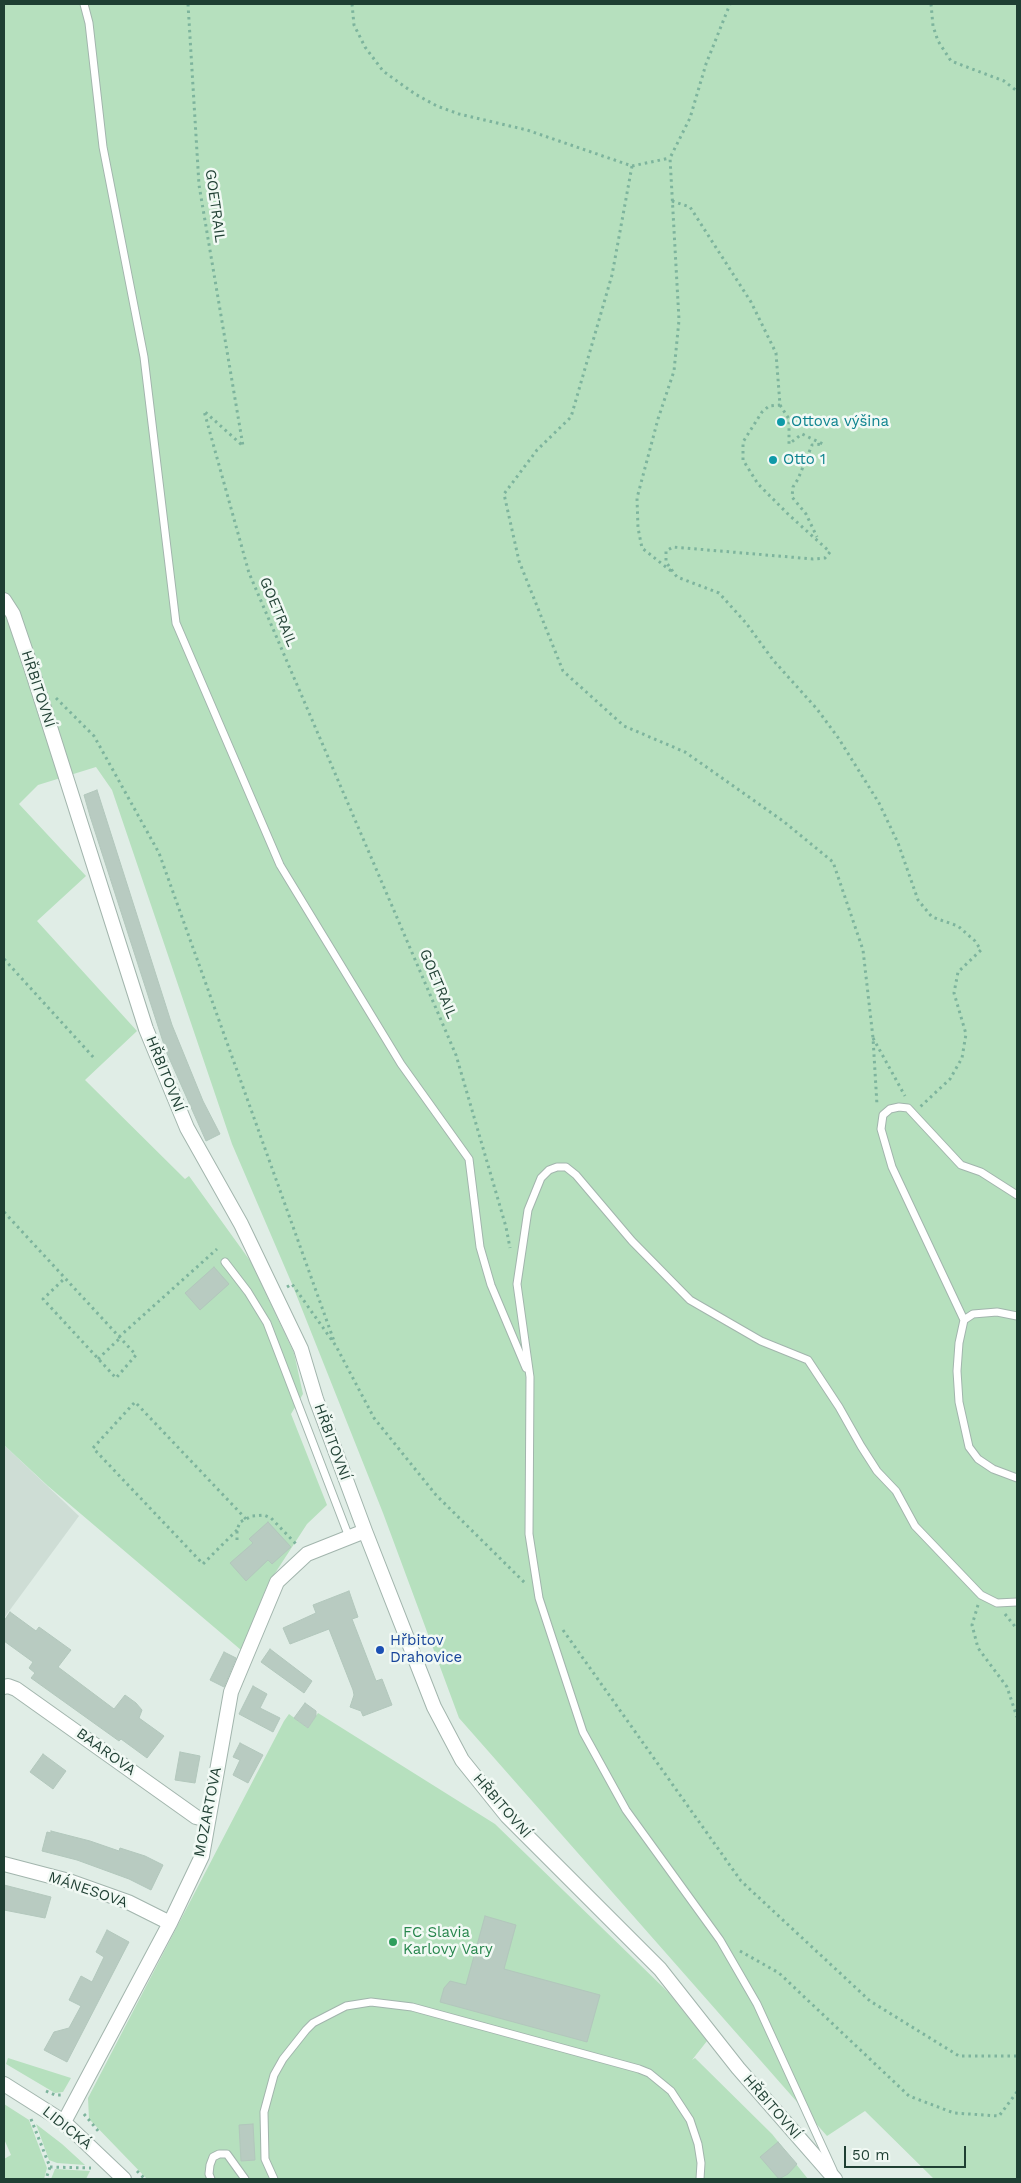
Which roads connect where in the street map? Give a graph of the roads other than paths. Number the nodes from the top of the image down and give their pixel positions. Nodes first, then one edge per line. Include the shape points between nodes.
1 (84, 4) edge
2 (4, 600) edge
3 (1017, 1195) edge
4 (225, 1262) dead end
5 (1017, 1316) edge
6 (964, 1320) junction
7 (530, 1378) junction
8 (1017, 1478) edge
9 (365, 1531) junction
10 (349, 1537) junction
11 (1017, 1602) edge
12 (4, 1687) edge
13 (208, 1820) junction
14 (4, 1864) edge
15 (170, 1923) junction
16 (4, 2084) edge
17 (64, 2122) junction
18 (124, 2179) edge
19 (212, 2179) edge
20 (246, 2179) edge
21 (274, 2179) edge
22 (700, 2179) edge
23 (836, 2179) edge

1 - 7 lane via 89,22 103,147 144,357 176,623 280,865 401,1064 469,1160 480,1247 491,1286
2 - 9 street, HŘBITOVNÍ via 13,614 30,664 146,1029 187,1128 240,1224 300,1349
3 - 6 lane via 981,1172 961,1164 914,1113 903,1107 890,1109 883,1115 881,1129 892,1167
4 - 10 lane via 267,1323
5 - 6 lane via 998,1312 973,1314
6 - 8 lane via 958,1343 957,1371 959,1402 969,1447 978,1460
7 - 11 lane via 517,1284 523,1237 528,1210 541,1178 549,1170 566,1168 690,1300 761,1341 808,1360 873,1465 896,1491 915,1526 981,1595 997,1603
7 - 23 lane via 529,1534 540,1598 582,1732 626,1810 720,1940 757,2004
9 - 10 street, MOZARTOVA
9 - 23 street, HŘBITOVNÍ via 434,1707 462,1760 507,1816 660,1969 738,2068
10 - 13 street, MOZARTOVA via 307,1554 277,1582 231,1692
12 - 13 street, BAAROVA via 16,1689 196,1817
13 - 15 street, MOZARTOVA via 202,1856
14 - 15 street, MÁNESOVA via 69,1881 128,1902
15 - 17 street, MOZARTOVA
16 - 17 street, LIDICKÁ
17 - 18 street, LIDICKÁ
19 - 20 lane via 210,2165 213,2157 219,2154 227,2154
21 - 22 lane via 265,2159 264,2112 274,2075 313,2023 346,2006 371,2002 412,2007 649,2073 671,2091 690,2120 698,2144

